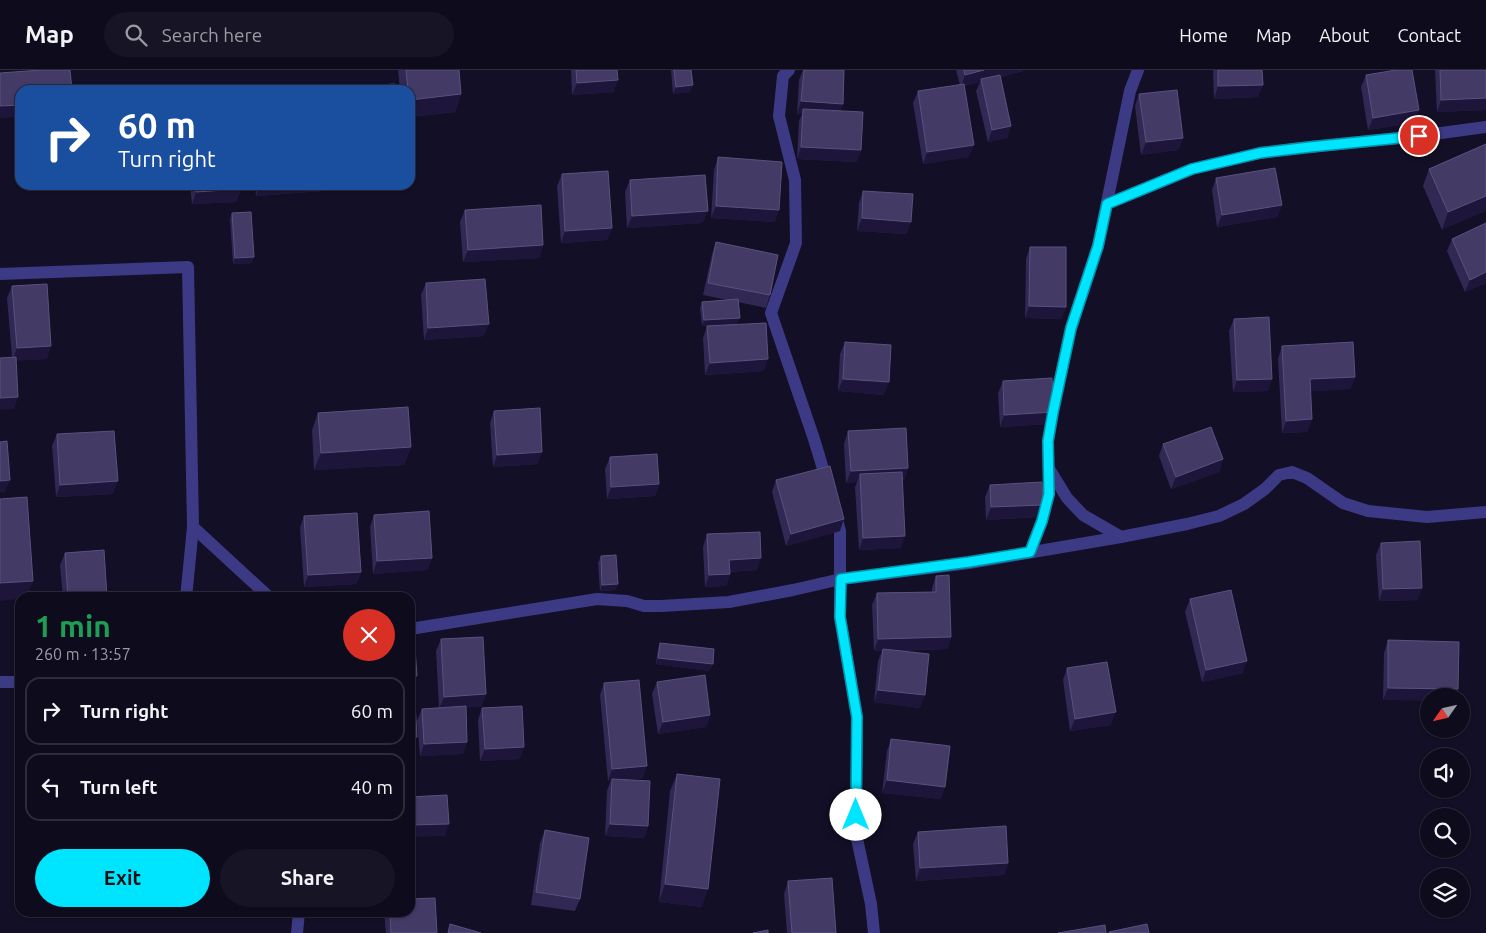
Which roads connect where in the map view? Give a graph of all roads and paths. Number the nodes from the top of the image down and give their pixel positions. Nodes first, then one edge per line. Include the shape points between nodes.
1 (789, 70) edge
2 (1138, 70) edge
3 (1486, 126) edge
4 (1107, 204) junction
5 (0, 274) edge
6 (1050, 470) junction
7 (829, 491) edge
8 (833, 506) edge
9 (1486, 512) edge
10 (193, 527) junction
11 (1121, 537) junction
12 (1030, 552) junction
13 (841, 579) junction
14 (187, 592) edge
15 (263, 592) edge
16 (415, 627) edge
17 (0, 682) edge
18 (15, 682) edge
19 (299, 917) edge
20 (297, 933) edge
21 (874, 933) edge

1 - 7 street via 783,76 779,116 795,180 796,243 771,313
2 - 4 street via 1130,91
3 - 4 street via 1260,153 1192,169
4 - 6 street via 1098,246 1071,328 1055,402 1048,441
5 - 10 street via 188,267
6 - 11 street via 1067,498 1083,515
6 - 12 street via 1049,494
8 - 13 street via 840,531
9 - 11 street via 1427,517 1368,511 1343,503 1307,478 1292,472 1279,475 1244,504 1219,516
10 - 14 street
10 - 15 street
11 - 12 street
12 - 13 street
13 - 16 street via 729,602 644,606 628,601 597,599
13 - 21 street via 840,617 857,717 856,834
17 - 18 street
19 - 20 street

